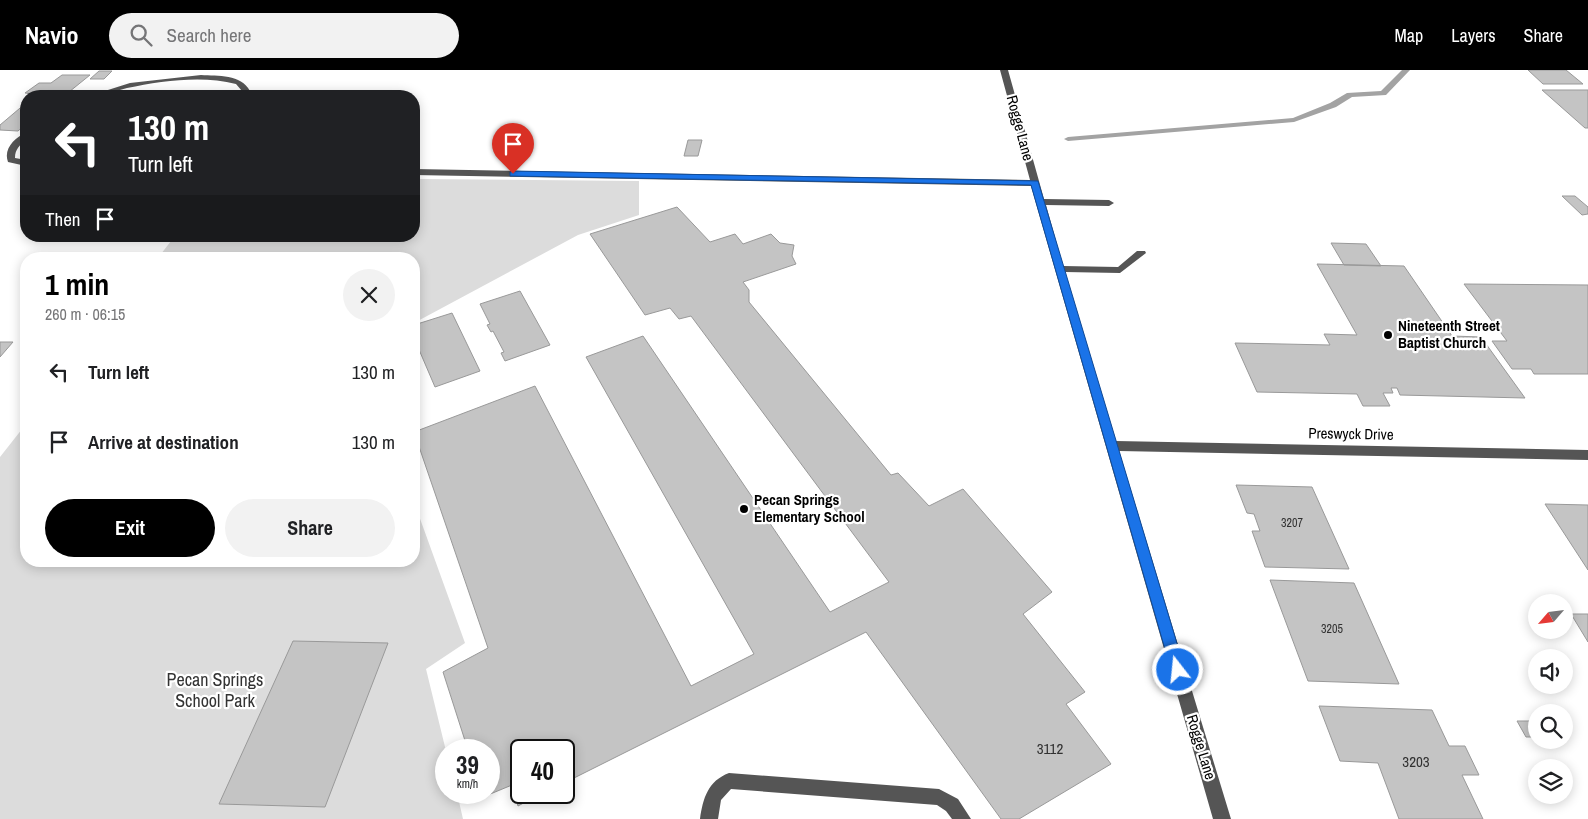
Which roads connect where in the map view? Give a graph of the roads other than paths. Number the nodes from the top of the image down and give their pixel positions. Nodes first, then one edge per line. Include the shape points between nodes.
1 (1004, 70) edge
2 (113, 90) edge
3 (246, 90) edge
4 (20, 141) edge
5 (20, 162) edge
6 (420, 172) edge
7 (1035, 183) junction
8 (1040, 202) junction
9 (1109, 203) dead end
10 (1141, 253) dead end
11 (1060, 269) junction
12 (1113, 446) junction
13 (1588, 454) edge
14 (709, 819) edge
15 (962, 819) edge
16 (1222, 819) edge

1 - 7 street, Rogge Lane
2 - 3 street via 149,82 210,78 240,82
4 - 5 street via 11,149 10,157
6 - 7 street
7 - 8 street, Rogge Lane
8 - 9 street
8 - 11 street, Rogge Lane
10 - 11 street via 1120,270
11 - 12 street, Rogge Lane
12 - 13 street, Preswyck Drive
12 - 16 street, Rogge Lane
14 - 15 street via 712,797 719,786 729,781 939,797 952,805

